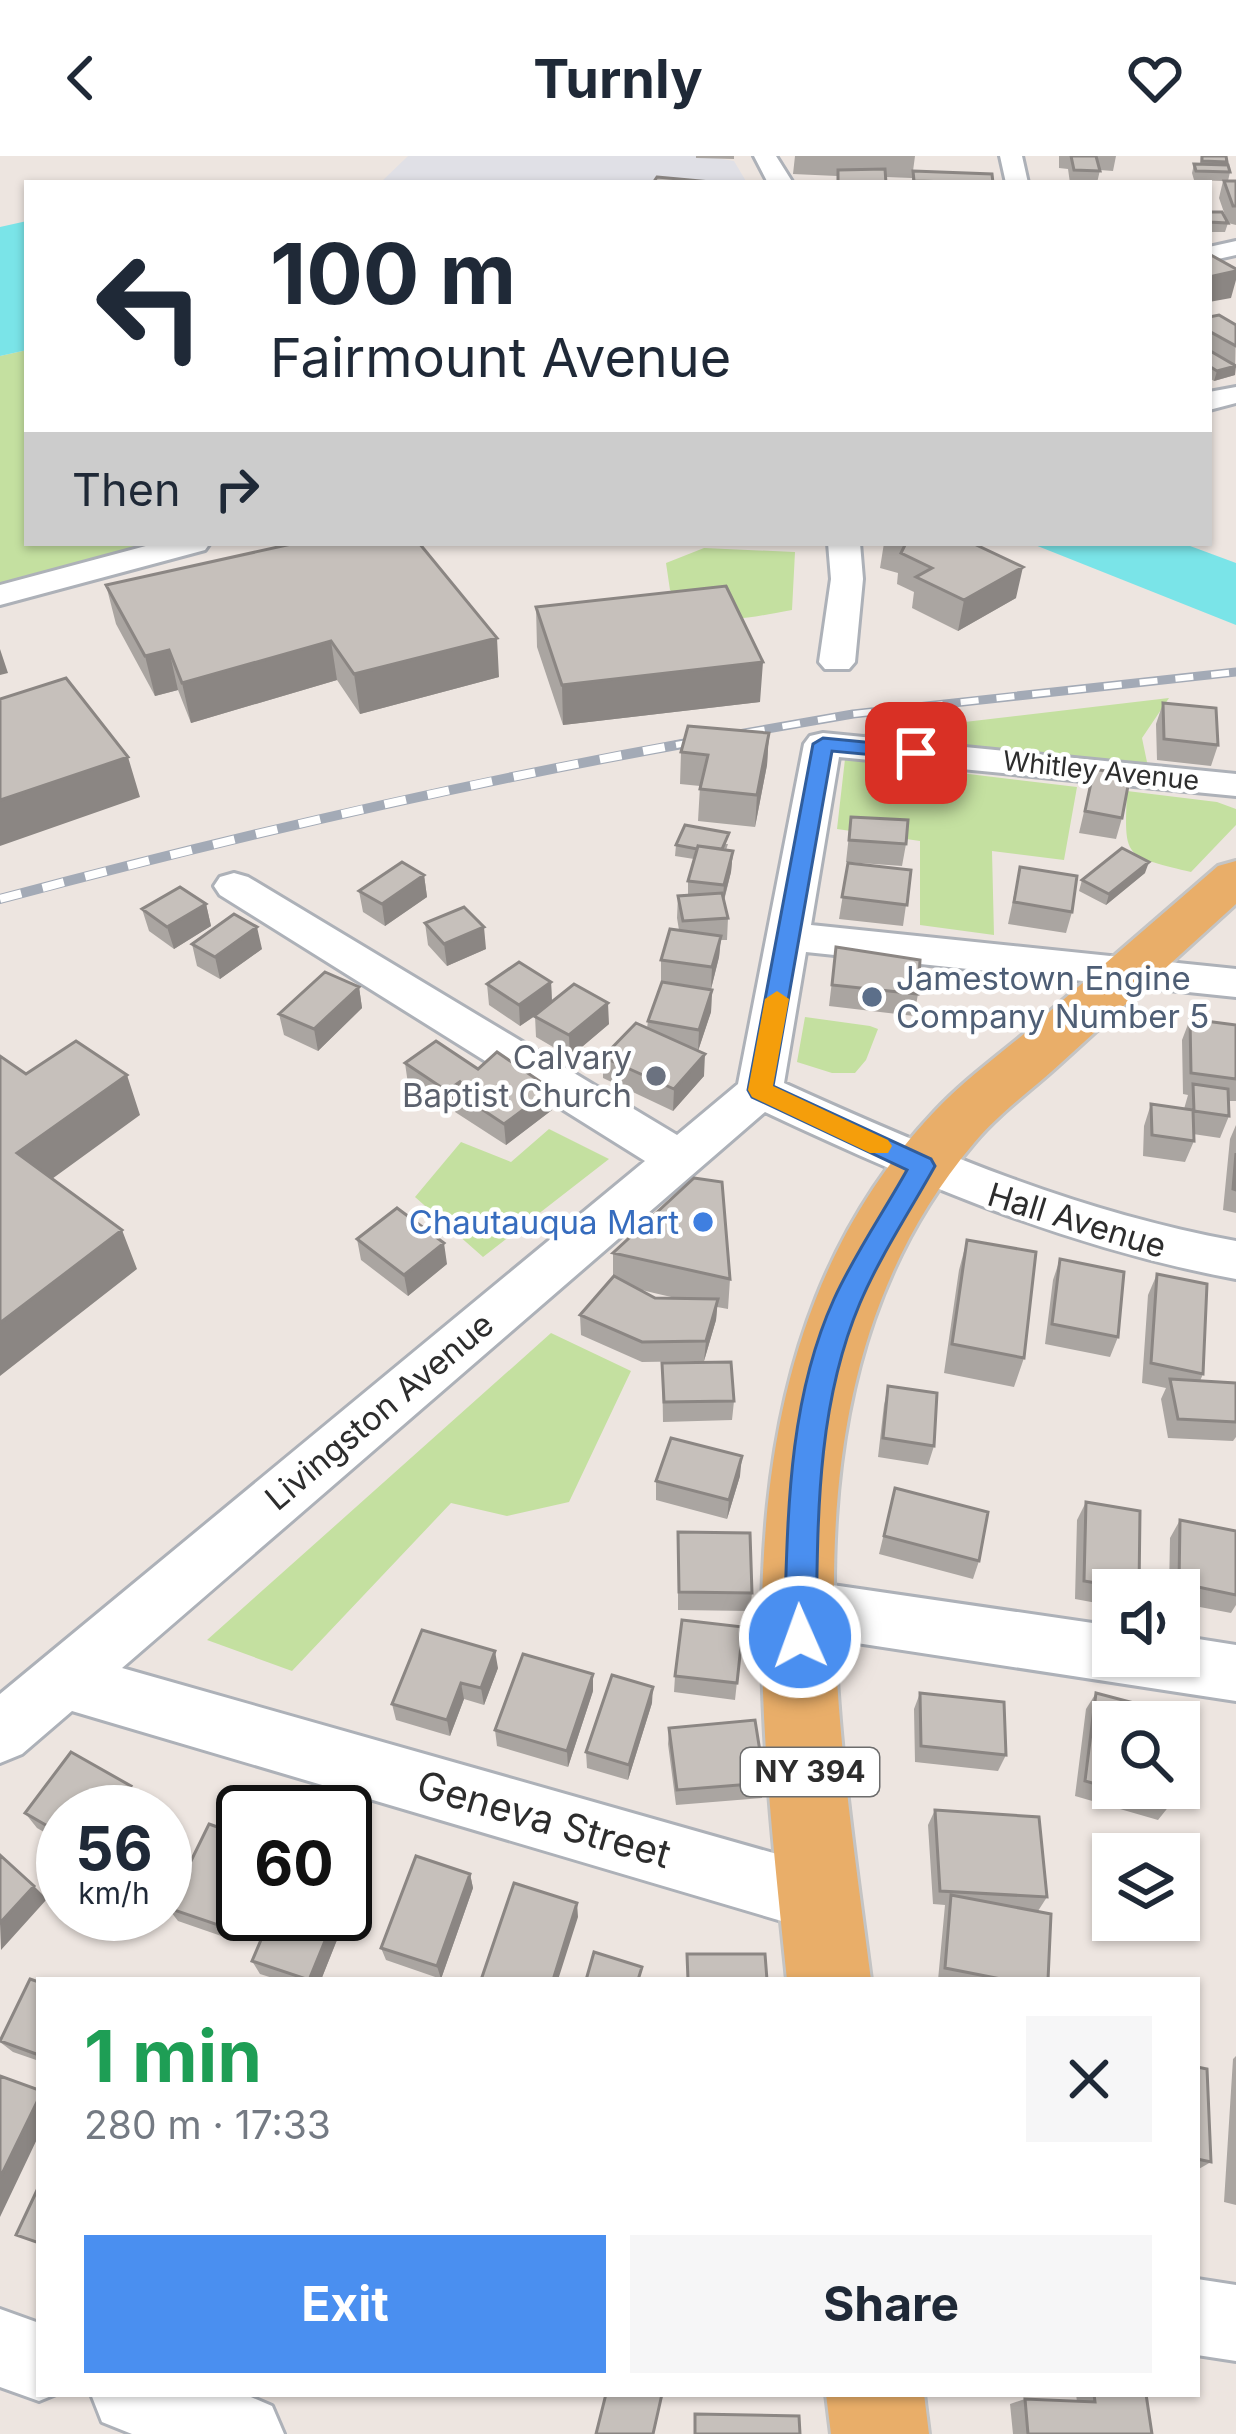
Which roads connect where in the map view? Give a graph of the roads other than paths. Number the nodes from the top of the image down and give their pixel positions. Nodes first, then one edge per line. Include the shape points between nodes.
1 (183, 546) edge
2 (844, 546) edge
3 (0, 595) edge
4 (837, 662) dead end
5 (1236, 785) edge
6 (1236, 877) edge
7 (234, 886) dead end
8 (788, 936) junction
9 (1128, 972) junction
10 (1236, 983) edge
11 (760, 1090) junction
12 (679, 1159) junction
13 (922, 1166) junction
14 (1236, 1260) edge
15 (797, 1606) junction
16 (1092, 1651) edge
17 (1200, 1668) edge
18 (1236, 1673) edge
19 (62, 1679) junction
20 (0, 1733) edge
21 (820, 1899) junction
22 (829, 1977) edge
23 (1200, 2317) edge
24 (1236, 2323) edge
25 (0, 2348) edge
26 (36, 2361) edge
27 (139, 2397) edge
28 (875, 2397) edge
29 (244, 2434) edge
30 (880, 2434) edge

1 - 3 street
2 - 4 street
5 - 8 street, Whitley Avenue via 823,744
6 - 9 main road, NY 394
7 - 12 street
8 - 9 street
8 - 11 street
9 - 10 street
9 - 13 main road, NY 394 via 985,1097
11 - 12 street, Livingston Avenue
11 - 13 street, Hall Avenue
12 - 19 street, Livingston Avenue
13 - 14 street, Hall Avenue via 1093,1231
13 - 15 main road, NY 394 via 846,1302 817,1400
15 - 16 street
15 - 21 main road, NY 394
17 - 18 street
19 - 20 street, Livingston Avenue
19 - 21 street, Geneva Street
21 - 22 main road, NY 394
23 - 24 street
25 - 26 street
27 - 29 street
28 - 30 main road

